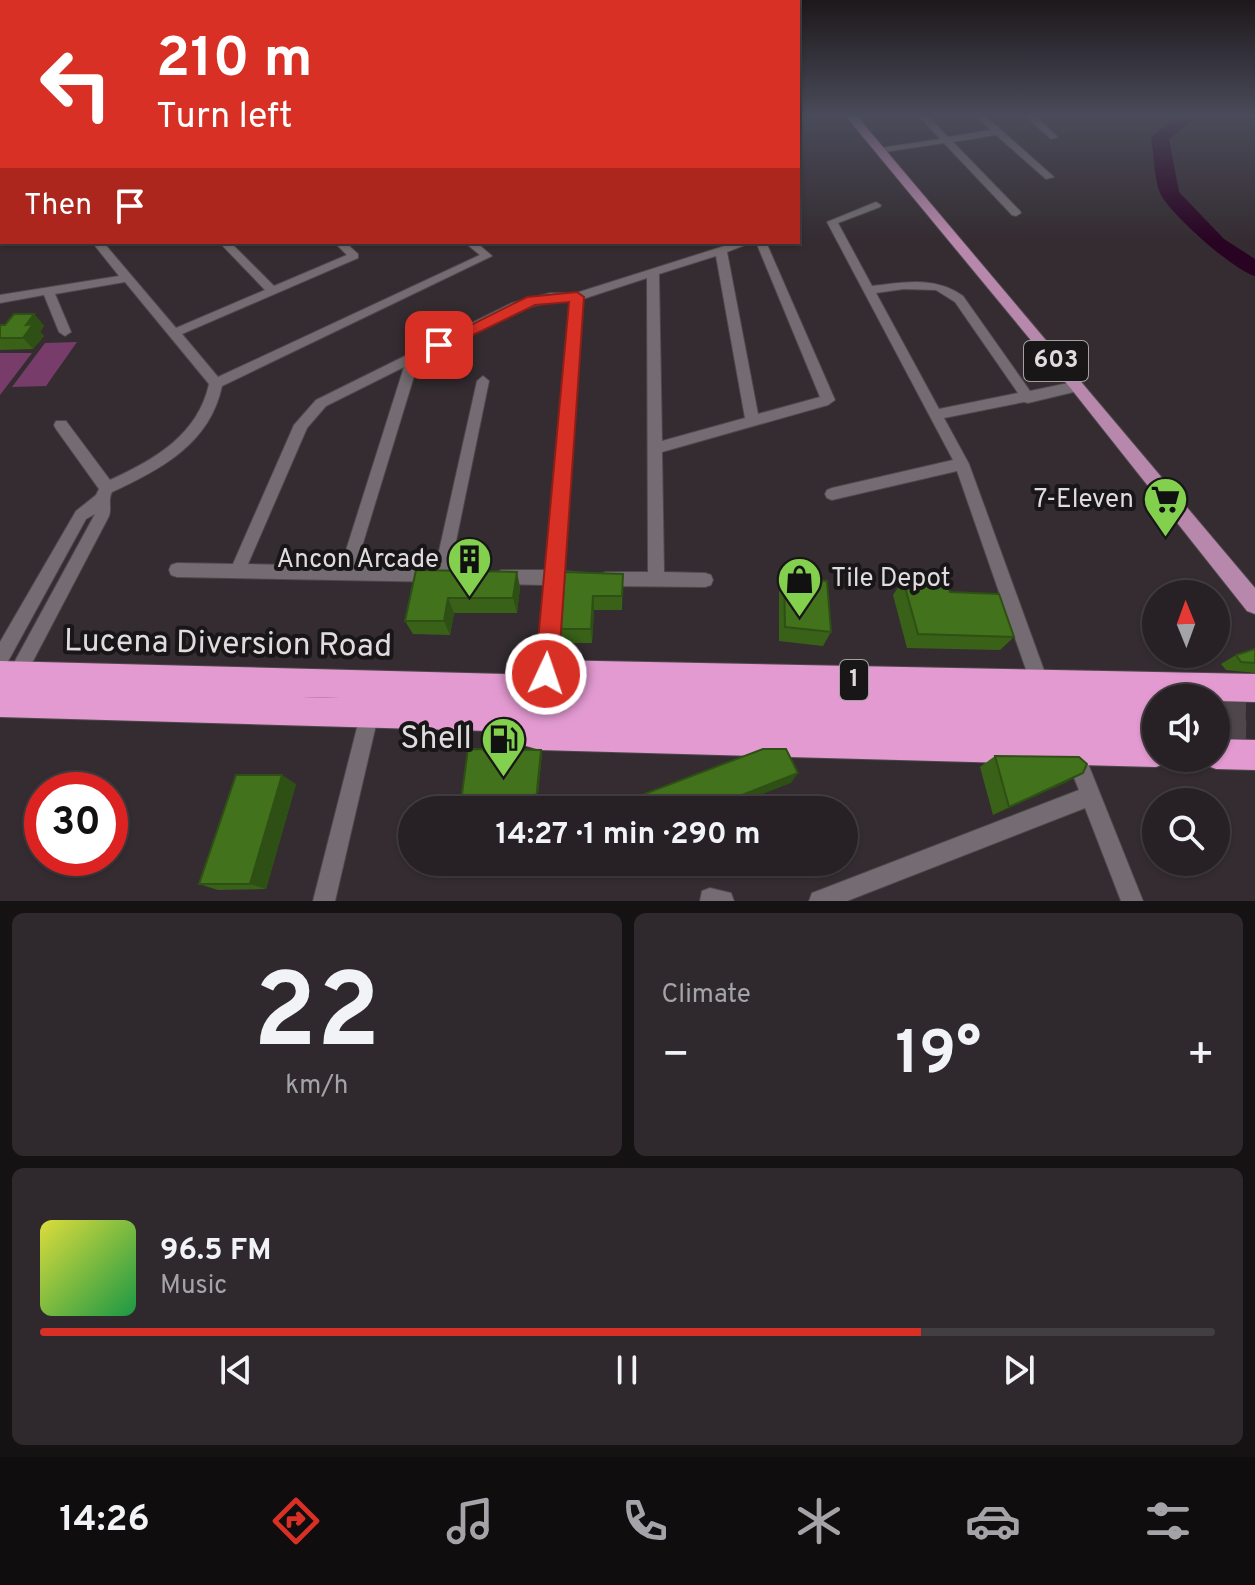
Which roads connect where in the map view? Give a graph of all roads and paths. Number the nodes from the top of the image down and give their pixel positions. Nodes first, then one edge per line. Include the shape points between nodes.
1 (885, 157) edge
2 (962, 157) edge
3 (1026, 157) edge
4 (1049, 177) dead end
5 (876, 205) dead end
6 (1016, 213) dead end
7 (99, 244) edge
8 (226, 244) edge
9 (341, 244) edge
10 (472, 244) edge
11 (742, 244) edge
12 (762, 244) edge
13 (721, 251) junction
14 (653, 272) junction
15 (127, 278) junction
16 (868, 290) junction
17 (48, 291) junction
18 (272, 291) junction
19 (577, 297) junction
20 (0, 299) edge
21 (65, 332) dead end
22 (174, 333) junction
23 (413, 358) junction
24 (483, 381) dead end
25 (216, 383) junction
26 (1078, 386) junction
27 (1028, 398) junction
28 (938, 414) junction
29 (752, 421) junction
30 (61, 425) dead end
31 (655, 448) junction
32 (962, 464) junction
33 (104, 493) junction
34 (832, 494) dead end
35 (177, 570) dead end
36 (237, 572) junction
37 (346, 574) junction
38 (489, 576) edge
39 (552, 578) junction
40 (656, 580) junction
41 (705, 580) dead end
42 (1252, 596) edge
43 (5, 670) edge
44 (546, 674) junction
45 (1040, 684) junction
46 (1255, 688) edge
47 (453, 701) junction
48 (0, 703) edge
49 (1142, 705) edge
50 (370, 712) junction
51 (1142, 733) edge
52 (1073, 750) junction
53 (1142, 752) edge
54 (1230, 754) edge
55 (1255, 755) edge
56 (1090, 796) junction
57 (324, 901) edge
58 (820, 901) edge
59 (1132, 901) edge

1 - 26 main road, 603
2 - 6 street
3 - 4 street
5 - 16 street via 832,222
7 - 15 street
8 - 18 street
9 - 18 street via 354,256
10 - 25 street via 487,256
11 - 13 street
12 - 29 street via 828,400
13 - 14 street
13 - 29 street
14 - 19 street
14 - 31 street
15 - 17 street
15 - 22 street
16 - 27 street via 946,287
16 - 28 street
17 - 20 street
17 - 21 street
18 - 22 street
19 - 23 street via 516,306
19 - 39 street
22 - 25 street
23 - 36 street via 309,414
23 - 37 street
24 - 37 street via 450,576
25 - 33 street via 211,406 184,442 151,468
26 - 27 street
26 - 42 main road, 603
27 - 28 street
28 - 32 street
29 - 31 street
30 - 33 street
31 - 40 street
32 - 34 street
32 - 45 street
33 - 43 street via 103,514
35 - 36 street
36 - 37 street
38 - 39 street
39 - 40 street
39 - 44 street
40 - 41 street
43 - 47 highway, Lucena Diversion Road / 1
44 - 45 highway, Lucena Diversion Road / 1
44 - 47 highway, Lucena Diversion Road / 1
45 - 46 highway, Lucena Diversion Road / 1
47 - 49 highway, Lucena Diversion Road / 1
47 - 50 highway, Lucena Diversion Road / 1
47 - 51 highway, Lucena Diversion Road / 1
47 - 52 highway, Lucena Diversion Road / 1 via 540,735
48 - 50 highway, Lucena Diversion Road / 1
50 - 57 street
52 - 53 highway, Lucena Diversion Road / 1
52 - 56 street
54 - 55 highway
56 - 58 street
56 - 59 street

